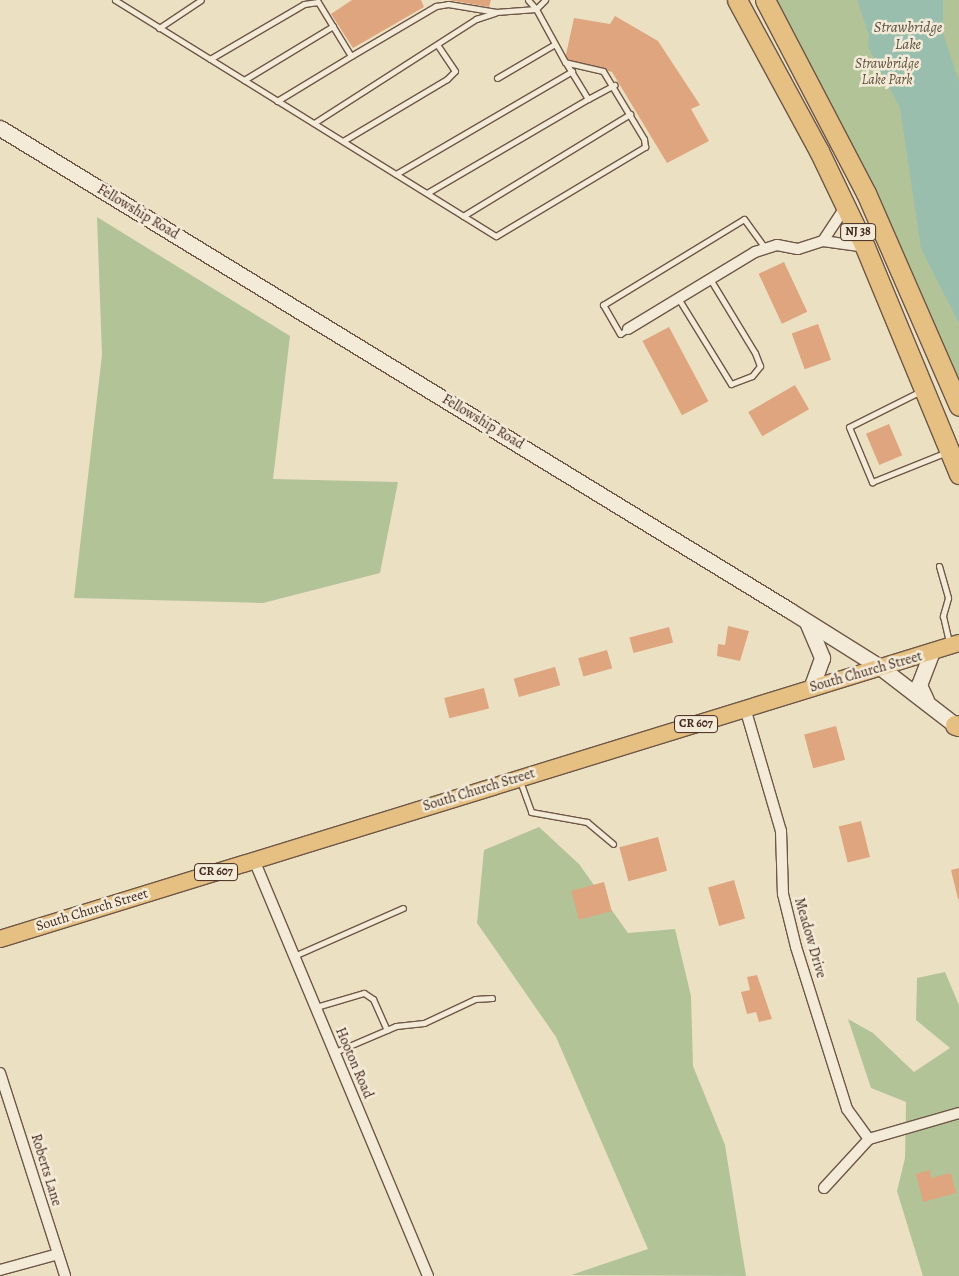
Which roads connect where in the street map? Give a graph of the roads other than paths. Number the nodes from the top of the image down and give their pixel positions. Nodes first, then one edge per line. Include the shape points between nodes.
1 (114, 0) edge
2 (201, 0) edge
3 (528, 0) edge
4 (546, 0) edge
5 (737, 0) edge
6 (765, 0) edge
7 (536, 9) junction
8 (496, 12) junction
9 (333, 26) junction
10 (159, 28) junction
11 (555, 44) junction
12 (438, 46) junction
13 (351, 56) junction
14 (210, 59) junction
15 (566, 62) junction
16 (572, 71) junction
17 (497, 78) dead end
18 (244, 80) junction
19 (614, 85) junction
20 (588, 99) junction
21 (277, 101) junction
22 (630, 114) junction
23 (314, 124) junction
24 (0, 128) edge
25 (343, 141) junction
26 (396, 174) junction
27 (427, 193) junction
28 (846, 206) junction
29 (464, 216) junction
30 (823, 240) junction
31 (865, 247) junction
32 (765, 248) junction
33 (710, 279) junction
34 (678, 298) junction
35 (628, 329) joint
36 (926, 388) junction
37 (959, 406) edge
38 (950, 451) junction
39 (959, 474) edge
40 (939, 566) dead end
41 (806, 621) junction
42 (954, 645) edge
43 (931, 653) junction
44 (880, 667) junction
45 (811, 688) junction
46 (926, 701) junction
47 (746, 708) junction
48 (958, 726) edge
49 (519, 778) junction
50 (613, 844) dead end
51 (254, 860) junction
52 (403, 908) dead end
53 (0, 940) edge
54 (294, 956) junction
55 (492, 998) dead end
56 (315, 1007) junction
57 (387, 1030) junction
58 (334, 1052) junction
59 (0, 1073) edge
60 (959, 1113) edge
61 (869, 1139) junction
62 (824, 1188) dead end
63 (58, 1254) junction
64 (0, 1270) edge
65 (65, 1276) edge
66 (428, 1276) edge

1 - 10 lane
2 - 10 lane
3 - 7 lane
4 - 7 lane
5 - 28 highway, NJ 38
6 - 37 highway, NJ 38 via 862,185
7 - 8 lane
7 - 11 lane
8 - 12 lane via 476,19
8 - 13 lane via 448,4 436,6
9 - 13 lane
9 - 14 lane via 318,2 304,4
9 - 18 lane
10 - 14 lane
11 - 15 lane
11 - 17 lane
12 - 23 lane
12 - 25 lane via 455,70 448,79
13 - 21 lane
14 - 18 lane
15 - 16 lane
15 - 19 lane via 603,71
16 - 20 lane
16 - 26 lane
18 - 21 lane
19 - 20 lane
19 - 22 lane
20 - 27 lane
21 - 23 lane
22 - 29 lane
22 - 29 lane via 644,139 644,147 636,152 496,236
23 - 25 lane
24 - 41 street, Fellowship Road
25 - 26 lane
26 - 27 lane
27 - 29 lane
28 - 30 street
28 - 31 highway, NJ 38
30 - 31 street
30 - 32 street via 798,248 776,245
31 - 36 highway, NJ 38
32 - 33 street
32 - 35 lane via 744,219 602,305 620,334
33 - 34 street
33 - 34 lane via 755,353 760,366 752,376 731,384
34 - 35 street
36 - 38 highway, NJ 38
36 - 38 lane via 848,427 872,482
38 - 39 highway, NJ 38
40 - 42 lane via 948,598 943,616
41 - 44 street, Fellowship Road
41 - 45 street via 822,658
42 - 43 main road, South Church Street / CR 607
43 - 44 main road, South Church Street / CR 607
43 - 46 street via 918,685
44 - 45 main road, South Church Street / CR 607
44 - 46 street, Fellowship Road
45 - 47 main road, South Church Street / CR 607
46 - 48 street, Fellowship Road
47 - 49 main road, South Church Street / CR 607
47 - 61 street, Meadow Drive via 781,831 783,894 796,948 847,1109
49 - 50 lane via 531,812 587,822
49 - 51 main road, South Church Street / CR 607
51 - 53 main road, South Church Street / CR 607
51 - 54 street, Hooton Road
52 - 54 lane
54 - 56 street, Hooton Road
55 - 57 lane via 484,996 424,1023
56 - 57 lane via 364,993 373,999
56 - 58 street, Hooton Road
57 - 58 lane
58 - 66 street, Hooton Road
59 - 63 street, Roberts Lane
60 - 61 street
61 - 62 street
63 - 64 street
63 - 65 street, Roberts Lane

